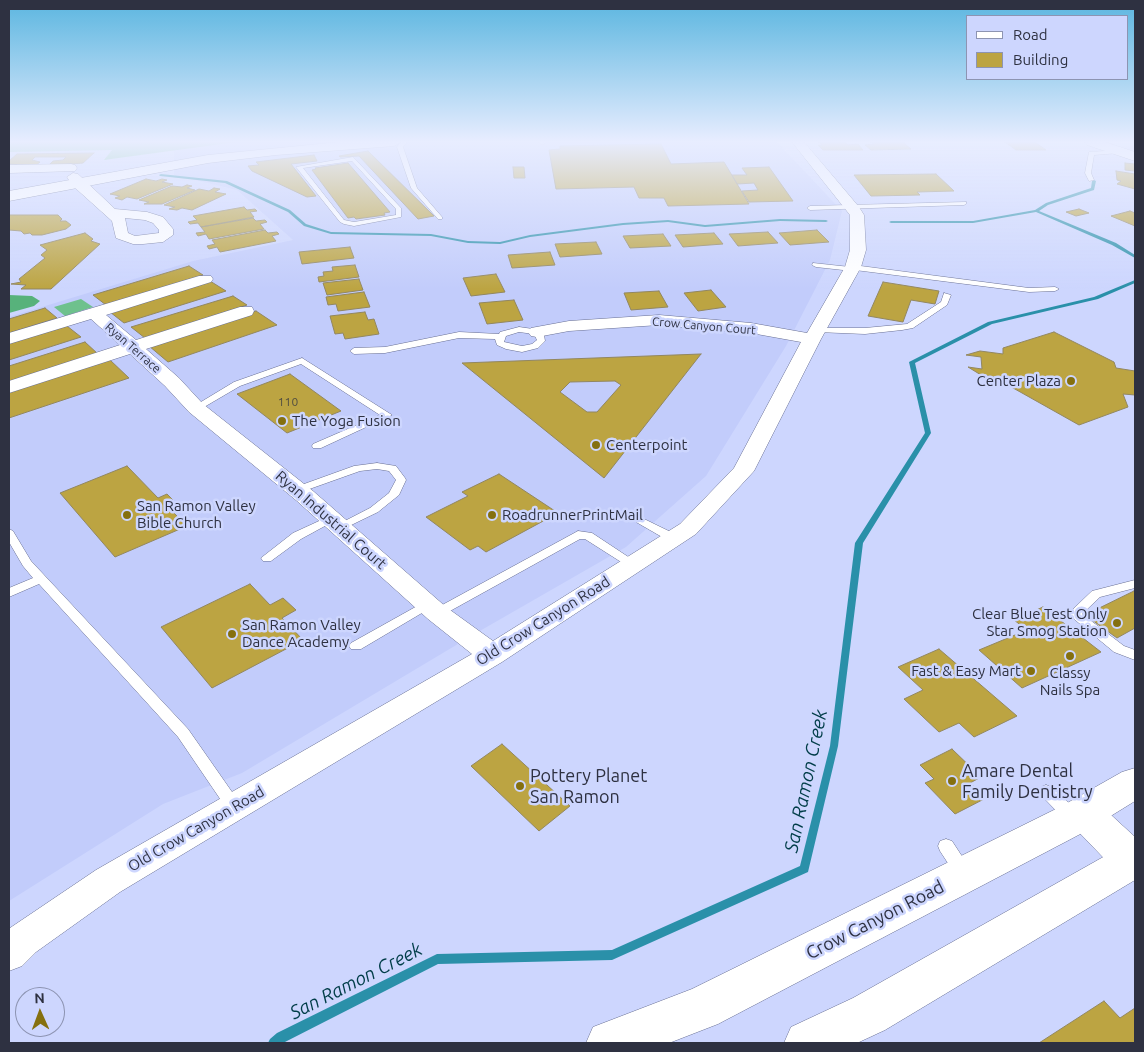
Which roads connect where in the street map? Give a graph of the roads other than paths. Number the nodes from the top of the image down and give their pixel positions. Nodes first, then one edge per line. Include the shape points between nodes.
1 (25, 191) edge
2 (89, 191) edge
3 (318, 191) edge
4 (383, 191) edge
5 (417, 191) edge
6 (839, 191) edge
7 (9, 196) edge
8 (964, 203) dead end
9 (852, 207) junction
10 (810, 208) dead end
11 (111, 213) dead end
12 (440, 218) dead end
13 (816, 265) dead end
14 (852, 268) junction
15 (205, 279) dead end
16 (1056, 289) dead end
17 (947, 295) dead end
18 (246, 311) dead end
19 (94, 314) junction
20 (537, 332) junction
21 (814, 334) junction
22 (500, 336) junction
23 (9, 339) edge
24 (130, 347) junction
25 (354, 350) dead end
26 (172, 382) joint
27 (9, 387) edge
28 (196, 408) junction
29 (317, 446) dead end
30 (298, 490) junction
31 (640, 520) dead end
32 (335, 523) junction
33 (9, 533) edge
34 (673, 538) junction
35 (267, 558) dead end
36 (633, 564) junction
37 (41, 579) junction
38 (1135, 584) edge
39 (9, 594) edge
40 (433, 608) junction
41 (356, 646) dead end
42 (492, 655) junction
43 (1135, 655) edge
44 (1135, 783) edge
45 (234, 807) junction
46 (1069, 807) junction
47 (1134, 861) edge
48 (9, 953) edge
49 (609, 1043) edge
50 (807, 1043) edge

1 - 7 street
2 - 11 street
3 - 4 lane via 342,221 354,224 399,216 399,209
5 - 12 lane
6 - 9 street, Old Crow Canyon Road
8 - 9 lane
9 - 10 lane
9 - 14 street, Old Crow Canyon Road via 857,215 858,250
13 - 14 lane
14 - 16 lane via 1029,290
14 - 21 street, Old Crow Canyon Road
15 - 19 street
17 - 21 lane via 944,303 910,326
18 - 24 street
19 - 23 street
19 - 24 street, Ryan Terrace
20 - 21 street, Crow Canyon Court via 569,326 659,320
20 - 22 lane via 519,329
20 - 22 lane via 542,338 539,344 522,349 504,345 499,340
21 - 34 street, Old Crow Canyon Road via 743,471 688,529
22 - 25 lane via 459,335 385,350
24 - 26 street, Ryan Terrace
24 - 27 street
26 - 28 street, Ryan Industrial Court
28 - 29 lane via 237,384 302,361 387,415
28 - 30 street, Ryan Industrial Court
30 - 32 street, Ryan Industrial Court
30 - 32 lane via 358,468 392,468 401,480 394,496 374,510
31 - 34 lane
32 - 35 lane via 291,540
32 - 40 street, Ryan Industrial Court
33 - 37 lane
34 - 36 street, Old Crow Canyon Road
36 - 40 lane via 588,536 578,535
36 - 42 street, Old Crow Canyon Road
37 - 39 lane
37 - 45 lane via 183,733
38 - 43 lane via 1096,594 1074,614 1119,649
40 - 41 lane
40 - 42 street, Ryan Industrial Court
42 - 45 street, Old Crow Canyon Road
44 - 46 street, Crow Canyon Road
45 - 48 street, Old Crow Canyon Road via 108,881
46 - 47 street
46 - 49 street, Crow Canyon Road via 955,860 702,1008
47 - 50 street via 870,1014

